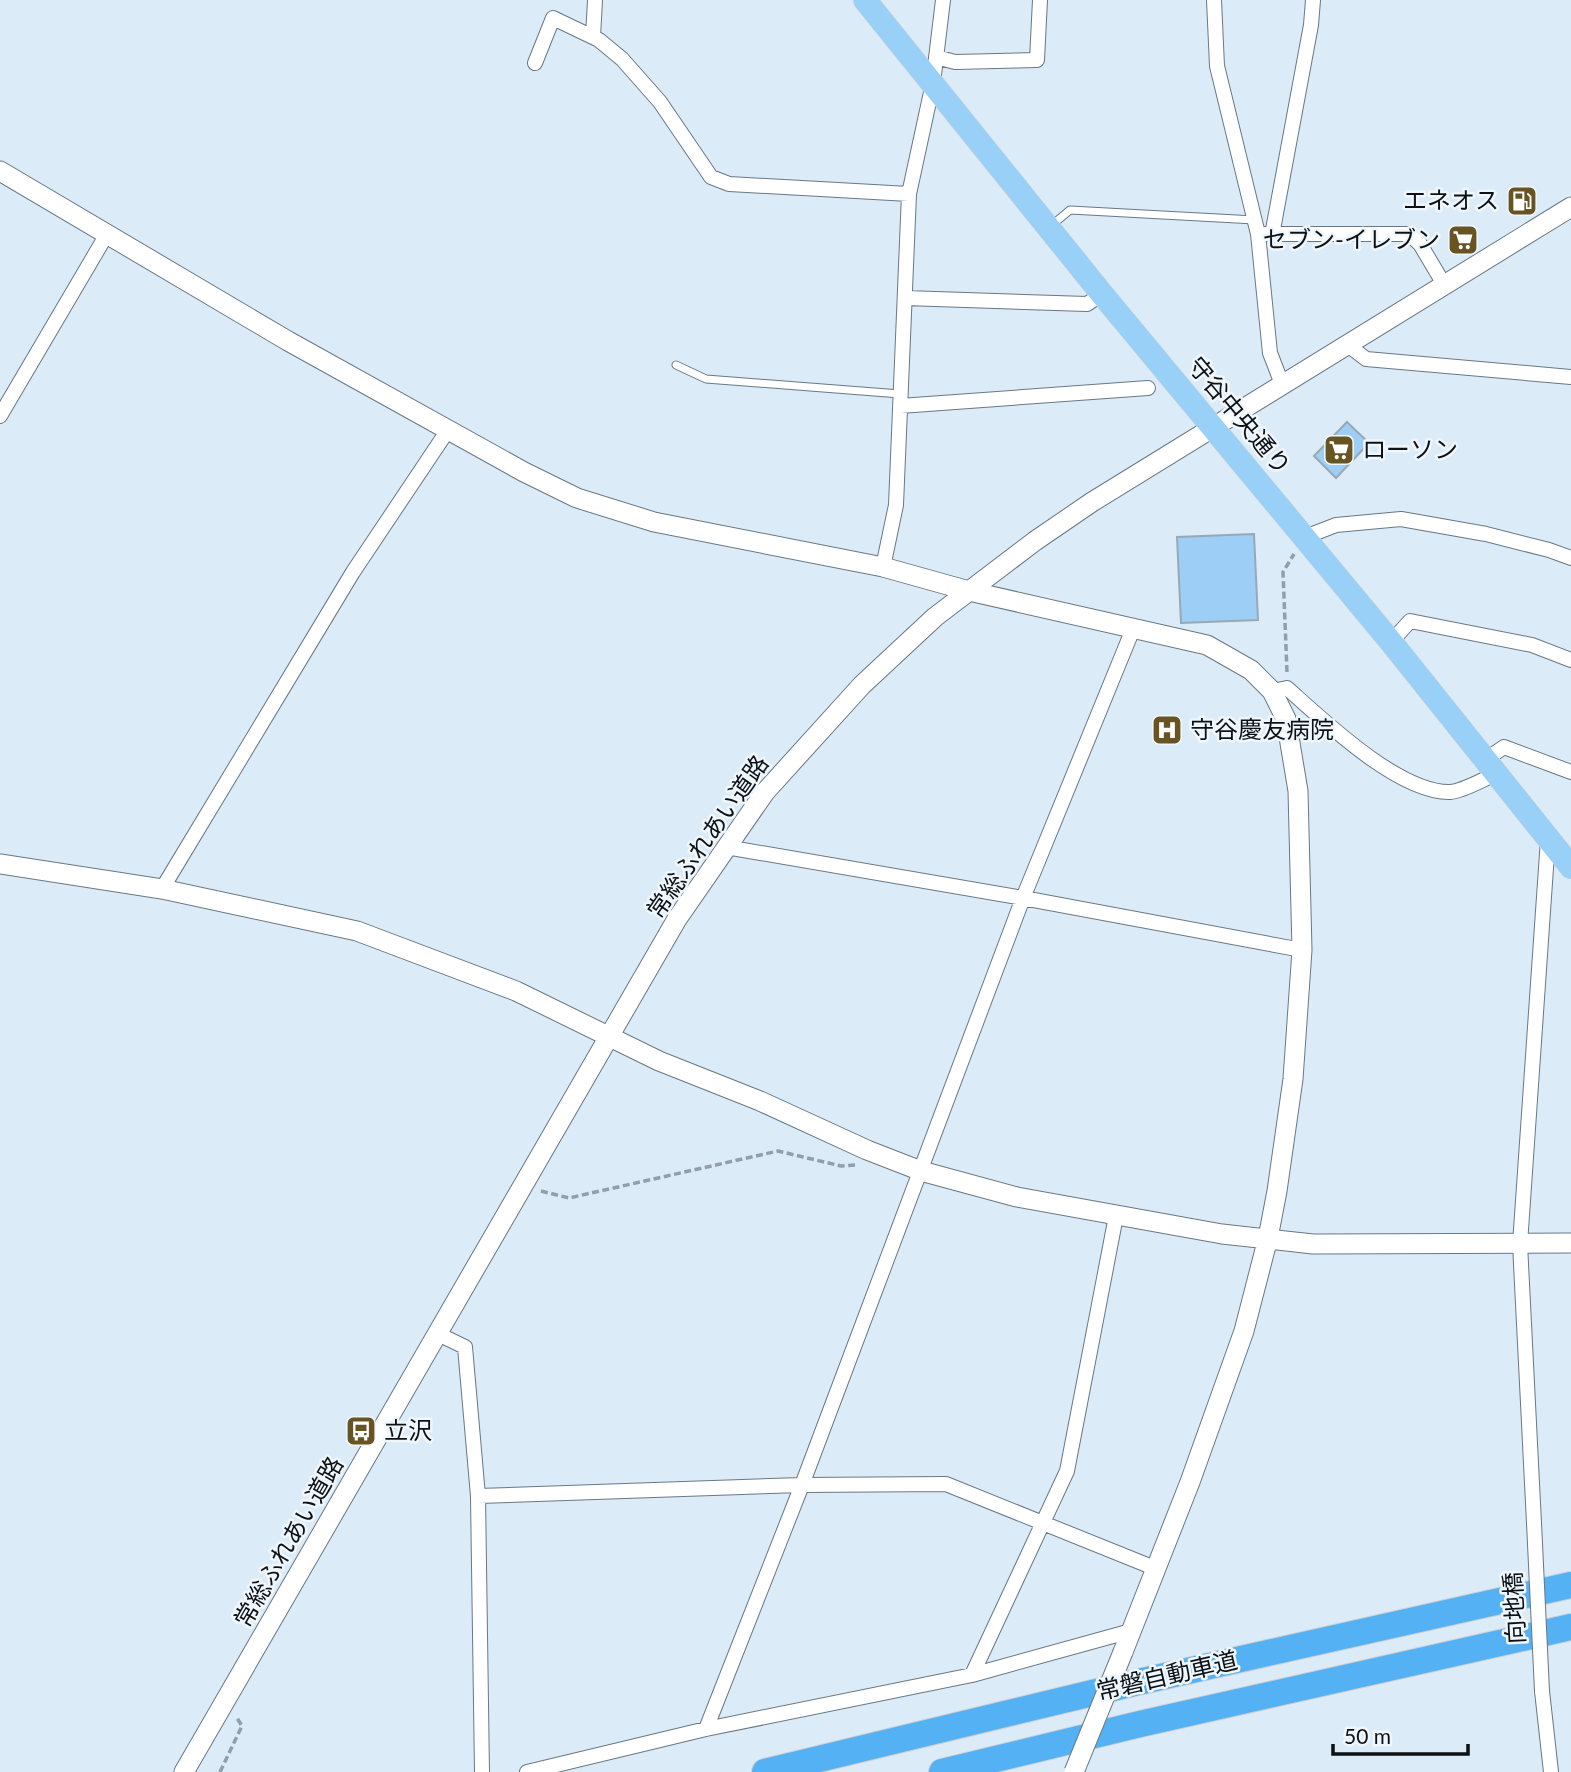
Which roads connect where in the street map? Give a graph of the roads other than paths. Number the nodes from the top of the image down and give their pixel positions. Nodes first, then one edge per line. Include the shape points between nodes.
1 (595, 0) edge
2 (865, 0) edge
3 (943, 0) edge
4 (1040, 0) edge
5 (1214, 0) edge
6 (1313, 0) edge
7 (593, 37) junction
8 (936, 57) junction
9 (536, 63) dead end
10 (933, 83) junction
11 (0, 171) edge
12 (909, 194) junction
13 (1571, 207) edge
14 (1049, 228) junction
15 (1261, 230) junction
16 (107, 234) junction
17 (1445, 286) junction
18 (1102, 294) junction
19 (905, 298) junction
20 (1348, 345) junction
21 (676, 366) dead end
22 (1571, 377) edge
23 (1282, 384) junction
24 (1148, 388) dead end
25 (901, 400) junction
26 (0, 416) edge
27 (1213, 426) junction
28 (448, 430) junction
29 (1305, 537) junction
30 (1571, 558) edge
31 (883, 568) junction
32 (969, 591) junction
33 (1133, 629) junction
34 (1391, 642) junction
35 (1571, 660) edge
36 (1280, 690) junction
37 (1490, 767) junction
38 (1571, 772) edge
39 (1548, 839) junction
40 (726, 847) junction
41 (0, 864) edge
42 (1571, 867) edge
43 (162, 889) junction
44 (1023, 898) junction
45 (1302, 950) junction
46 (609, 1036) junction
47 (921, 1171) junction
48 (1116, 1216) junction
49 (1268, 1238) junction
50 (1571, 1243) edge
51 (1520, 1244) junction
52 (438, 1334) junction
53 (802, 1485) junction
54 (478, 1496) junction
55 (1043, 1524) junction
56 (1157, 1569) junction
57 (1571, 1585) edge
58 (1571, 1628) edge
59 (1130, 1632) junction
60 (972, 1675) junction
61 (706, 1729) junction
62 (184, 1772) edge
63 (482, 1772) edge
64 (527, 1772) edge
65 (765, 1772) edge
66 (942, 1772) edge
67 (1074, 1772) edge
68 (1551, 1772) edge

1 - 7 street
2 - 10 main road, 守谷中央通り
3 - 8 street
4 - 8 street via 1037,60 955,62
5 - 15 street via 1217,66
6 - 15 street via 1311,26
7 - 9 street via 553,19
7 - 12 street via 622,59 660,102 710,177 729,184
8 - 10 street
10 - 12 street
10 - 14 main road, 守谷中央通り
11 - 16 street
12 - 19 street
13 - 17 street, 常総ふれあい道路
14 - 15 lane via 1070,210
14 - 18 main road, 守谷中央通り
15 - 17 street via 1409,234
15 - 23 street via 1270,353
16 - 26 street
16 - 28 street
17 - 20 street, 常総ふれあい道路
18 - 19 street via 1087,304
18 - 27 main road, 守谷中央通り
19 - 25 street
20 - 22 street via 1366,359
20 - 23 street, 常総ふれあい道路
21 - 25 lane via 706,379
23 - 27 street, 常総ふれあい道路
24 - 25 street
25 - 31 street via 897,505
27 - 29 main road, 守谷中央通り
27 - 32 street, 常総ふれあい道路 via 1081,510
28 - 31 street via 524,472 602,506 654,522
28 - 43 street via 353,572
29 - 30 street via 1336,525 1401,519 1486,534
29 - 34 main road, 守谷中央通り
31 - 32 street
32 - 33 street
32 - 40 street, 常総ふれあい道路 via 898,650 818,731 765,792
33 - 36 street via 1207,645
33 - 44 street
34 - 35 street via 1410,621 1532,645
34 - 37 main road, 守谷中央通り
36 - 37 street via 1391,771 1428,788 1452,792
36 - 45 street via 1298,791
37 - 38 street via 1504,747
37 - 39 main road, 守谷中央通り
39 - 42 main road, 守谷中央通り
39 - 51 street, 向地橋
40 - 44 street
40 - 46 street, 常総ふれあい道路 via 677,919
41 - 43 street
43 - 46 street via 357,931 516,991
44 - 45 street
44 - 47 street
45 - 49 street via 1293,1079
46 - 47 street
46 - 52 street, 常総ふれあい道路
47 - 48 street via 1017,1197
47 - 53 street
48 - 49 street
48 - 55 street via 1068,1471
49 - 51 street via 1313,1244
49 - 56 street via 1240,1343
50 - 51 street
51 - 68 street, 向地橋, bridge via 1542,1691
52 - 54 street via 465,1347
52 - 62 street, 常総ふれあい道路
53 - 54 street
53 - 55 street via 946,1484
53 - 61 street
54 - 63 street
55 - 56 street
55 - 60 street
56 - 59 street
57 - 65 highway, 常磐自動車道
58 - 66 highway, 常磐自動車道
59 - 60 street
59 - 67 street, bridge
60 - 61 street
61 - 64 street

